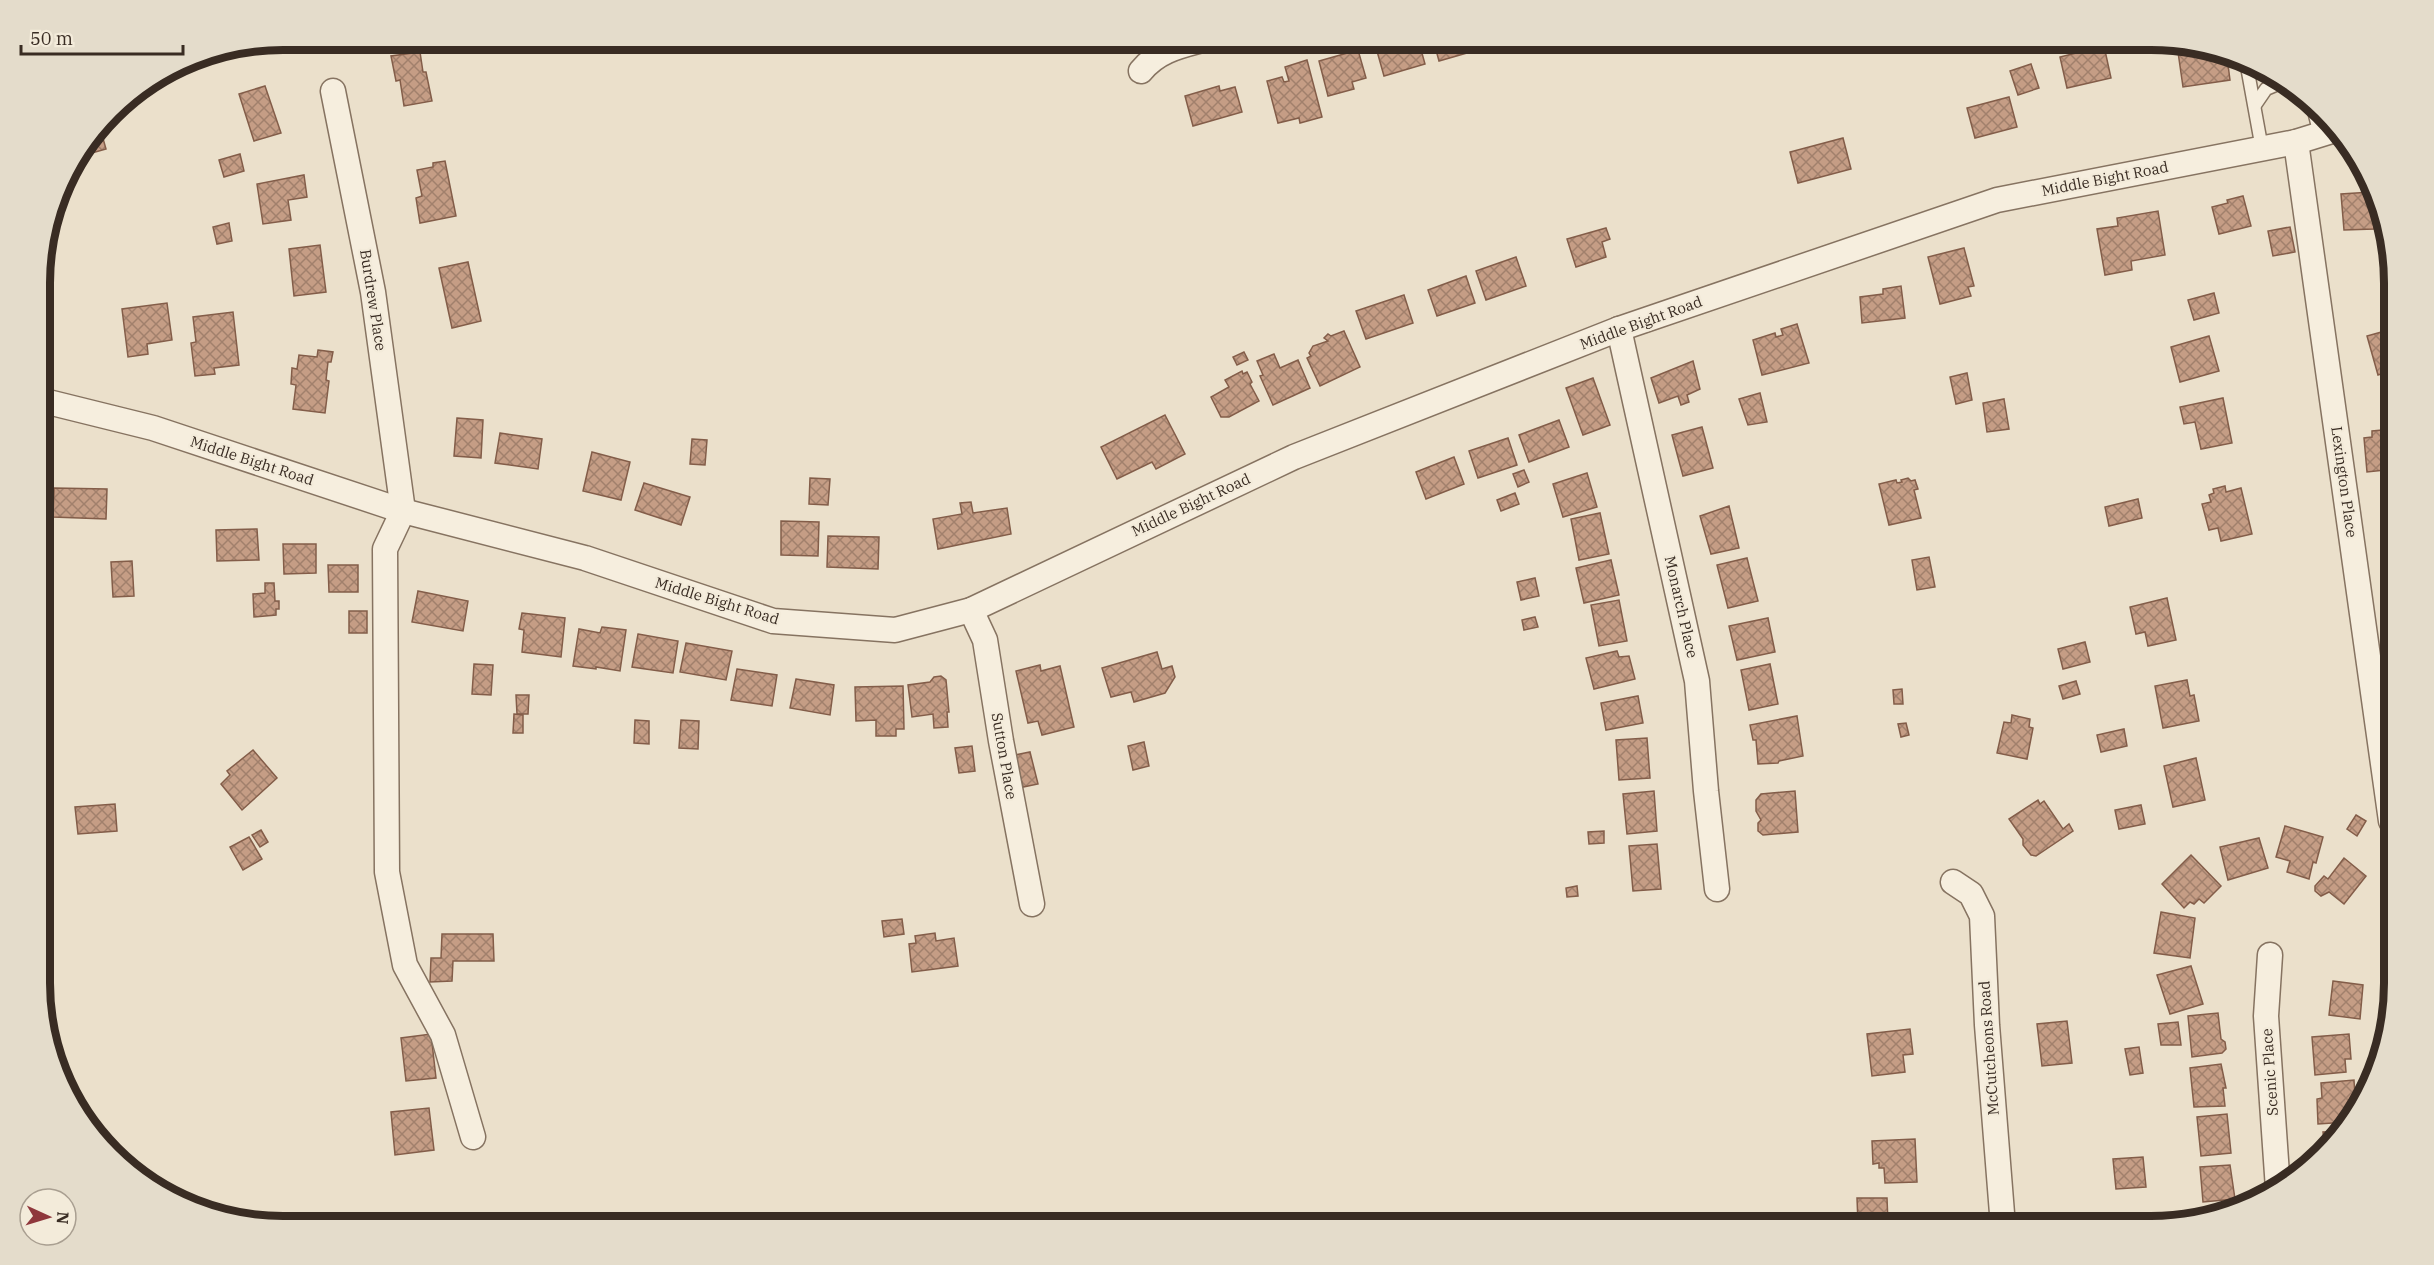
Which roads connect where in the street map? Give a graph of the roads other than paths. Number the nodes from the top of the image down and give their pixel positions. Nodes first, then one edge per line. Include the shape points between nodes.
1 (1171, 50) edge
2 (1141, 71) dead end
3 (2248, 71) edge
4 (2275, 85) edge
5 (333, 91) dead end
6 (2255, 105) junction
7 (2329, 132) edge
8 (2296, 142) junction
9 (2262, 149) junction
10 (1619, 329) junction
11 (50, 402) edge
12 (403, 511) junction
13 (970, 610) junction
14 (2384, 771) edge
15 (1953, 882) dead end
16 (1718, 889) dead end
17 (1032, 904) dead end
18 (2270, 955) dead end
19 (473, 1137) dead end
20 (2277, 1178) edge
21 (2002, 1216) edge

1 - 2 street via 1152,58
3 - 6 lane
4 - 6 lane via 2266,89
5 - 12 street, Burdrew Place via 374,292
6 - 9 lane
7 - 8 street, Middle Bight Road
8 - 9 street, Middle Bight Road
8 - 14 street, Lexington Place
9 - 10 street, Middle Bight Road via 1997,200
10 - 13 street, Middle Bight Road via 1294,457
10 - 16 street, Monarch Place via 1697,681
11 - 12 street, Middle Bight Road via 153,428
12 - 13 street, Middle Bight Road via 585,558 773,621 896,630
12 - 19 street via 385,549 387,872 405,965 443,1035
13 - 17 street, Sutton Place via 985,640
15 - 21 street, McCutcheons Road via 1971,894 1982,916
18 - 20 street, Scenic Place via 2266,1016

